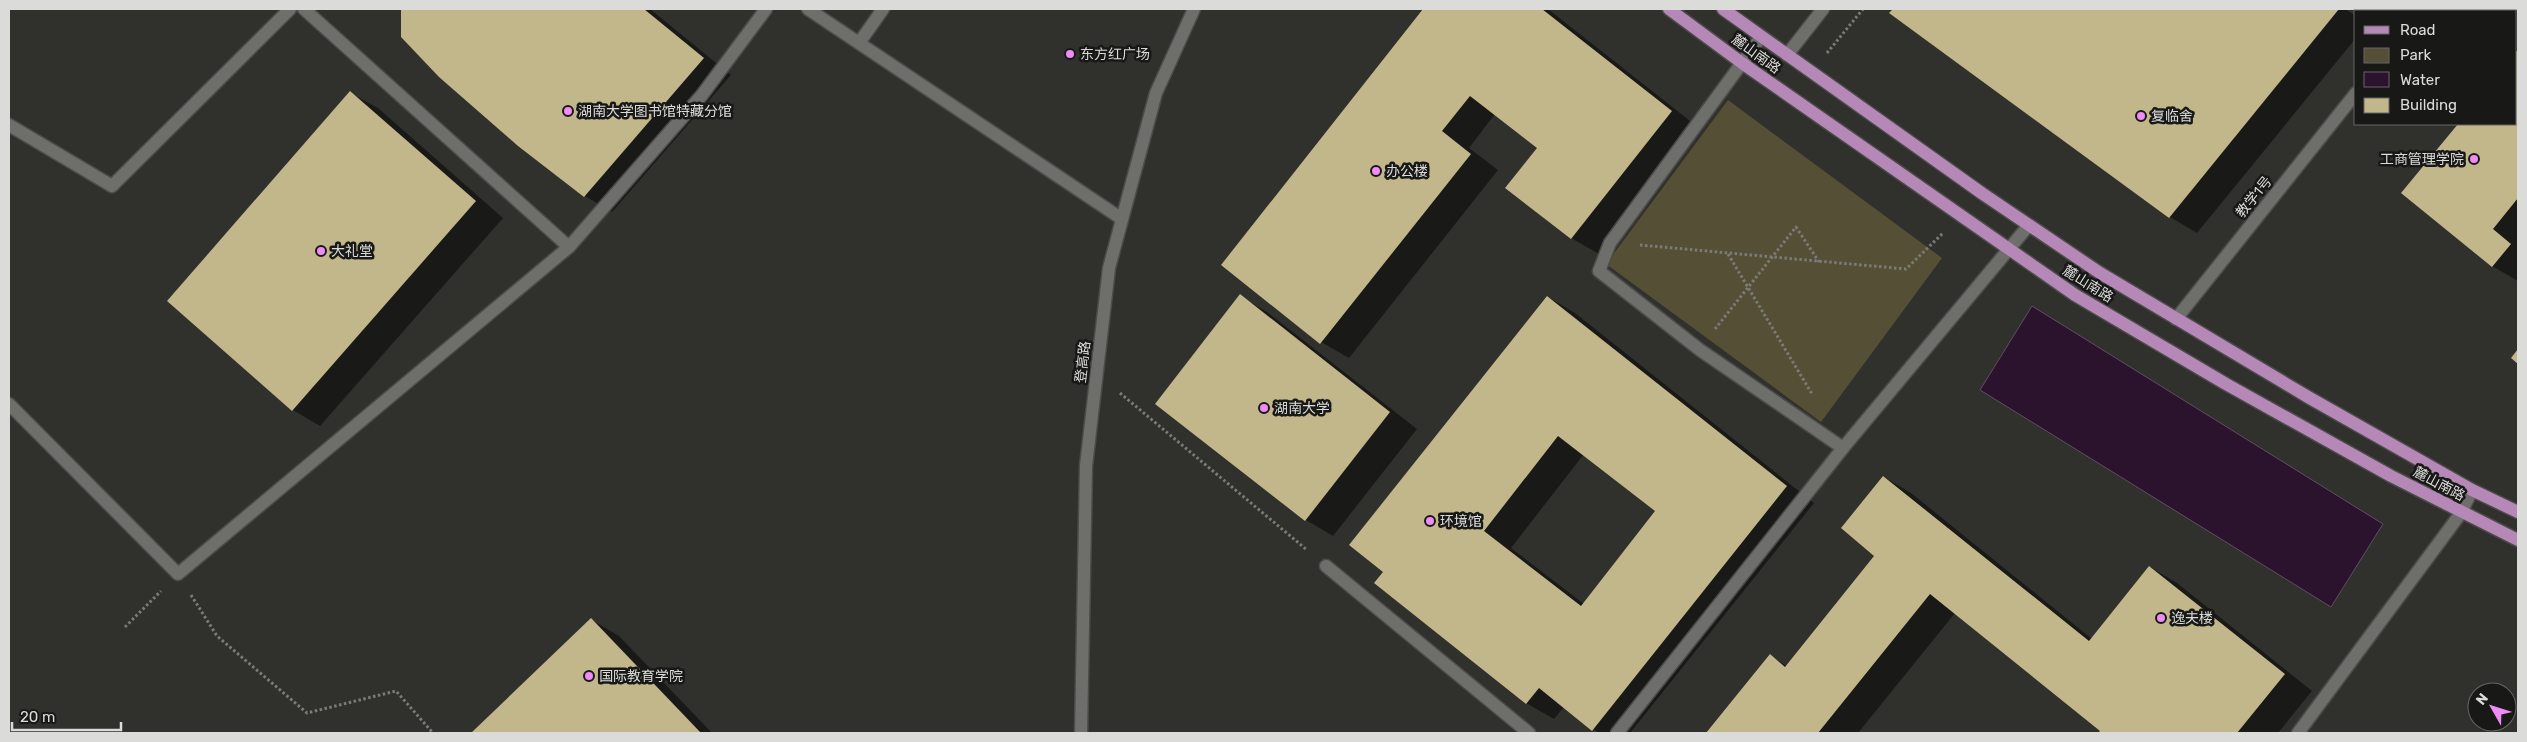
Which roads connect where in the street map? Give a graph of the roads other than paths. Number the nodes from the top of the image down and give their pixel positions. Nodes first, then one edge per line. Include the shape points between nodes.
1 (290, 9) edge
2 (304, 9) edge
3 (766, 9) edge
4 (808, 9) edge
5 (883, 9) edge
6 (1194, 9) edge
7 (1669, 9) edge
8 (1723, 9) edge
9 (1823, 9) edge
10 (1761, 37) junction
11 (858, 43) junction
12 (1787, 55) junction
13 (1742, 63) junction
14 (2354, 96) edge
15 (9, 125) edge
16 (1122, 220) junction
17 (2028, 225) junction
18 (569, 247) junction
19 (2008, 250) junction
20 (2176, 319) junction
21 (9, 404) edge
22 (1843, 448) junction
23 (2472, 490) junction
24 (2518, 512) edge
25 (2461, 513) junction
26 (2518, 540) edge
27 (1326, 566) road end
28 (1081, 733) edge
29 (1529, 733) edge
30 (1618, 733) edge
31 (2298, 733) edge

1 - 15 street via 112,186
2 - 18 street
3 - 18 street via 702,95
4 - 11 street
5 - 11 street
6 - 16 street, 登高路 via 1156,93
7 - 13 main road, 麓山南路
8 - 10 main road, 麓山南路
9 - 12 street
10 - 12 main road, 麓山南路
10 - 13 street
11 - 16 street
12 - 17 main road, 麓山南路
13 - 19 main road, 麓山南路
13 - 22 street via 1610,242 1599,271 1700,350
14 - 20 street, 教学1号
16 - 28 street, 登高路 via 1109,268 1086,466
17 - 19 street
17 - 20 main road, 麓山南路
18 - 21 street via 178,574
19 - 22 street
19 - 25 main road, 麓山南路 via 2075,295 2209,374
20 - 23 main road, 麓山南路
22 - 30 street
23 - 24 main road, 麓山南路
23 - 25 street
25 - 26 main road, 麓山南路
25 - 31 street
27 - 29 street

